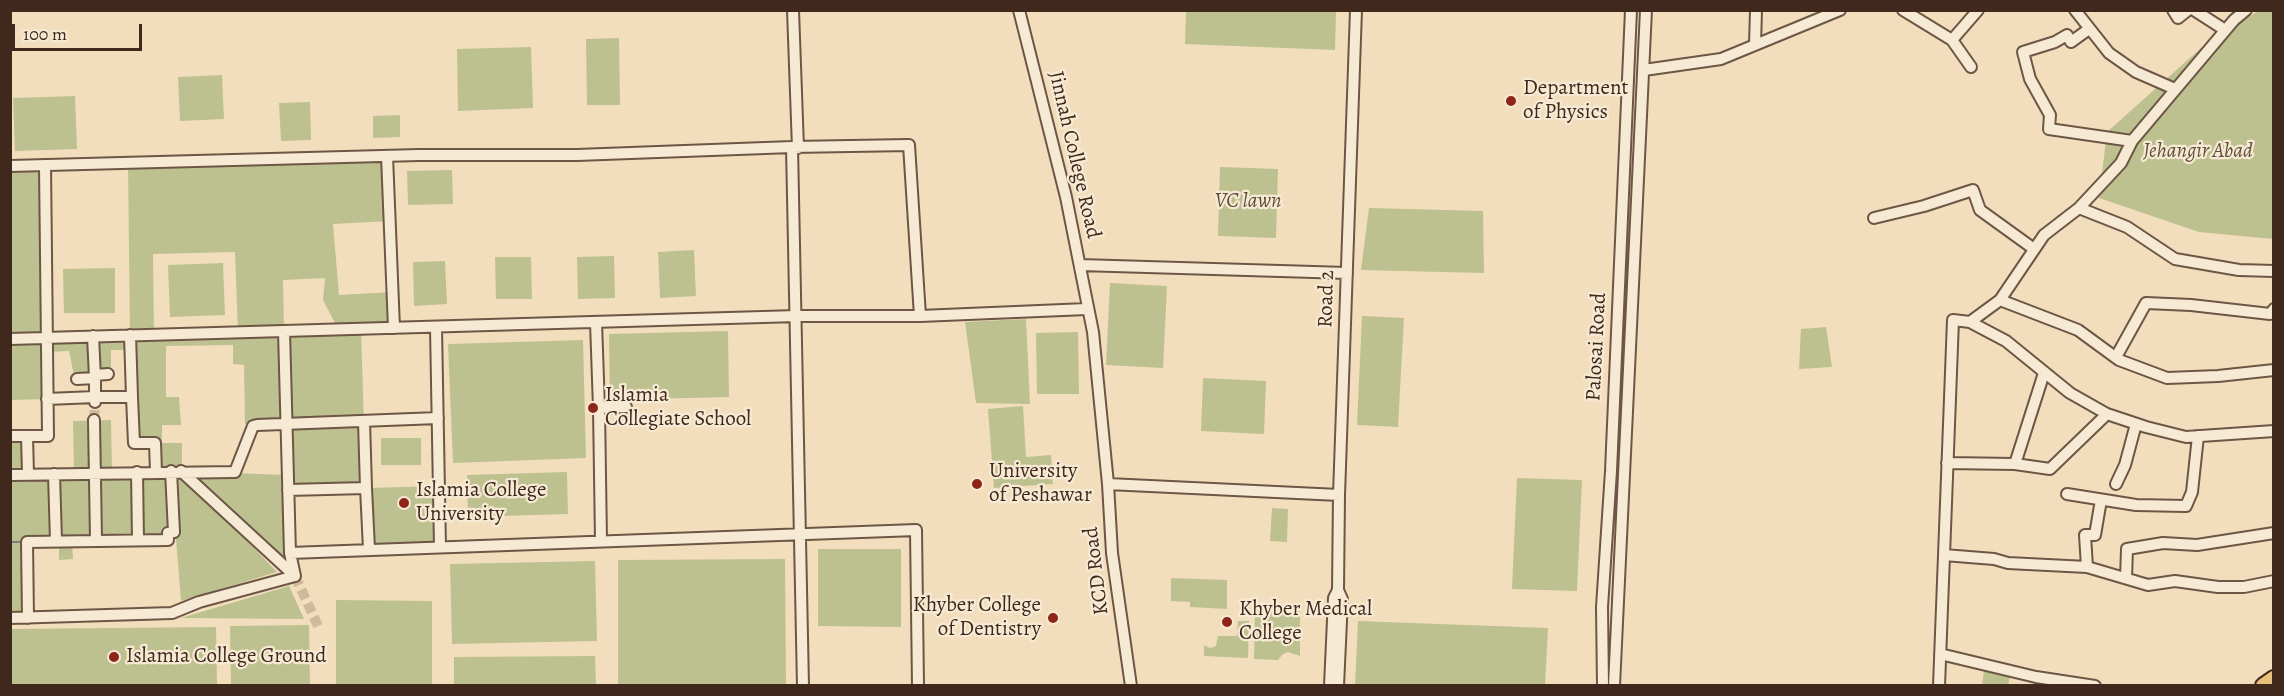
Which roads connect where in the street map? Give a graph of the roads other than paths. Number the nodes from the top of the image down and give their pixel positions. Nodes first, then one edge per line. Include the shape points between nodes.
1 (793, 10) edge
2 (1019, 10) edge
3 (1356, 10) edge
4 (1756, 10) edge
5 (1840, 10) edge
6 (1903, 10) edge
7 (1978, 10) edge
8 (2075, 10) edge
9 (2173, 10) edge
10 (2188, 10) edge
11 (2194, 10) edge
12 (2245, 11) edge
13 (1631, 13) edge
14 (1646, 14) edge
15 (2089, 29) junction
16 (2225, 30) junction
17 (1952, 40) junction
18 (1755, 45) junction
19 (1971, 67) dead end
20 (1644, 70) junction
21 (2175, 89) junction
22 (2132, 141) junction
23 (795, 147) junction
24 (387, 156) junction
25 (45, 165) junction
26 (10, 166) edge
27 (2079, 208) junction
28 (1874, 218) dead end
29 (2034, 249) junction
30 (1080, 265) junction
31 (2274, 271) edge
32 (1347, 273) junction
33 (2000, 300) junction
34 (1087, 309) junction
35 (2274, 309) edge
36 (797, 316) junction
37 (920, 316) junction
38 (596, 322) junction
39 (1970, 322) junction
40 (436, 327) junction
41 (394, 328) junction
42 (284, 331) junction
43 (130, 335) junction
44 (93, 336) junction
45 (47, 338) junction
46 (10, 339) edge
47 (2116, 357) junction
48 (2274, 370) edge
49 (2044, 373) junction
50 (108, 374) dead end
51 (95, 378) junction
52 (77, 379) dead end
53 (132, 397) junction
54 (48, 399) junction
55 (95, 400) junction
56 (626, 407) dead end
57 (598, 408) junction
58 (2107, 414) junction
59 (438, 418) junction
60 (94, 420) tunnel mouth
61 (364, 421) junction
62 (286, 423) junction
63 (2136, 423) junction
64 (2274, 430) edge
65 (10, 436) edge
66 (27, 436) junction
67 (2198, 436) junction
68 (1947, 463) junction
69 (2015, 464) junction
70 (176, 471) junction
71 (137, 472) junction
72 (156, 472) junction
73 (94, 473) junction
74 (28, 474) junction
75 (54, 474) junction
76 (10, 475) edge
77 (1108, 484) junction
78 (2116, 484) dead end
79 (366, 488) junction
80 (288, 490) junction
81 (2067, 494) dead end
82 (1339, 495) junction
83 (2101, 500) junction
84 (2274, 533) edge
85 (800, 535) junction
86 (96, 540) junction
87 (138, 540) junction
88 (56, 541) junction
89 (601, 541) junction
90 (440, 547) junction
91 (369, 549) junction
92 (290, 553) junction
93 (1944, 555) junction
94 (2086, 567) junction
95 (295, 576) junction
96 (2126, 578) junction
97 (2274, 581) edge
98 (1338, 590) junction
99 (10, 618) edge
100 (28, 618) junction
101 (1940, 654) junction
102 (2274, 679) edge
103 (2068, 684) edge
104 (803, 686) edge
105 (918, 686) edge
106 (1131, 686) edge
107 (1330, 686) edge
108 (1338, 686) edge
109 (1603, 686) edge
110 (1614, 686) edge
111 (1939, 686) edge
112 (2095, 686) edge
113 (2264, 686) edge

1 - 23 street
2 - 30 street, Jinnah College Road
3 - 32 street, Road 2
4 - 18 street
5 - 18 street
6 - 17 street
7 - 17 street
8 - 15 street
9 - 10 street via 2178,18
11 - 16 street
12 - 16 street
13 - 14 street
13 - 109 street, Palosai Road via 1602,607
14 - 20 street
15 - 21 street via 2109,53 2136,72
15 - 22 street via 2071,42 2067,35 2023,52 2030,79 2050,115 2049,129
16 - 21 street
17 - 19 street
18 - 20 street via 1721,59
20 - 110 street
21 - 22 street
22 - 27 street via 2121,163
23 - 24 street via 577,155
23 - 36 street
23 - 37 street via 909,146
24 - 25 street
24 - 41 street
25 - 26 street
25 - 45 street
27 - 29 street via 2044,235
27 - 31 street via 2127,226 2175,260
28 - 29 street via 1973,190 1980,210
29 - 33 street
30 - 32 street
30 - 34 street, Jinnah College Road
32 - 82 street, Road 2
33 - 39 street
33 - 47 street via 2078,330
34 - 37 street
34 - 77 street, KCD Road via 1093,332
35 - 47 street via 2270,314 2146,303
36 - 37 street
36 - 38 street
36 - 85 street
38 - 40 street
38 - 57 street
39 - 49 street via 2006,341
39 - 68 street via 1953,320
40 - 41 street
40 - 59 street
41 - 42 street
42 - 43 street
42 - 62 street
43 - 44 street
43 - 53 street
44 - 45 street
44 - 51 street
45 - 46 street
45 - 54 street
47 - 48 street via 2167,378
49 - 58 street
49 - 69 street
50 - 51 street
51 - 52 street
51 - 55 street
53 - 55 street
53 - 72 street via 134,443 155,443
54 - 55 street
54 - 66 street via 48,436
56 - 57 street
57 - 89 street
58 - 63 street
58 - 69 street via 2050,469
59 - 61 street
59 - 90 street
60 - 73 street
61 - 62 street
61 - 79 street
62 - 70 street via 253,426 235,472
62 - 80 street
63 - 67 street via 2186,437
63 - 78 street via 2126,465
64 - 67 street
65 - 66 street
66 - 74 street
67 - 83 street via 2192,492 2186,506
68 - 69 street
68 - 93 street
70 - 72 street
70 - 87 street via 174,532 168,533 168,540
70 - 95 street
71 - 72 street
71 - 73 street
71 - 87 street
73 - 75 street
73 - 86 street
74 - 75 street
74 - 76 street
75 - 88 street
77 - 82 street
77 - 106 street, KCD Road via 1112,553
79 - 80 street
79 - 91 street
80 - 92 street
81 - 83 street
82 - 98 street, Road 2
83 - 94 street via 2095,535 2085,535
84 - 96 street via 2197,545 2163,543 2127,549
85 - 89 street
85 - 104 street
85 - 105 street via 916,530
86 - 87 street
86 - 88 street
88 - 100 street via 27,542
89 - 90 street
90 - 91 street
91 - 92 street
92 - 95 street
93 - 94 street
93 - 101 street
94 - 96 street
95 - 100 street via 172,613
96 - 97 street via 2148,585 2175,581 2218,587
98 - 107 street, Road 2 via 1334,598
98 - 108 street, Road 2 via 1342,599
99 - 100 street
101 - 103 street
101 - 111 street
102 - 113 highway
103 - 112 street

